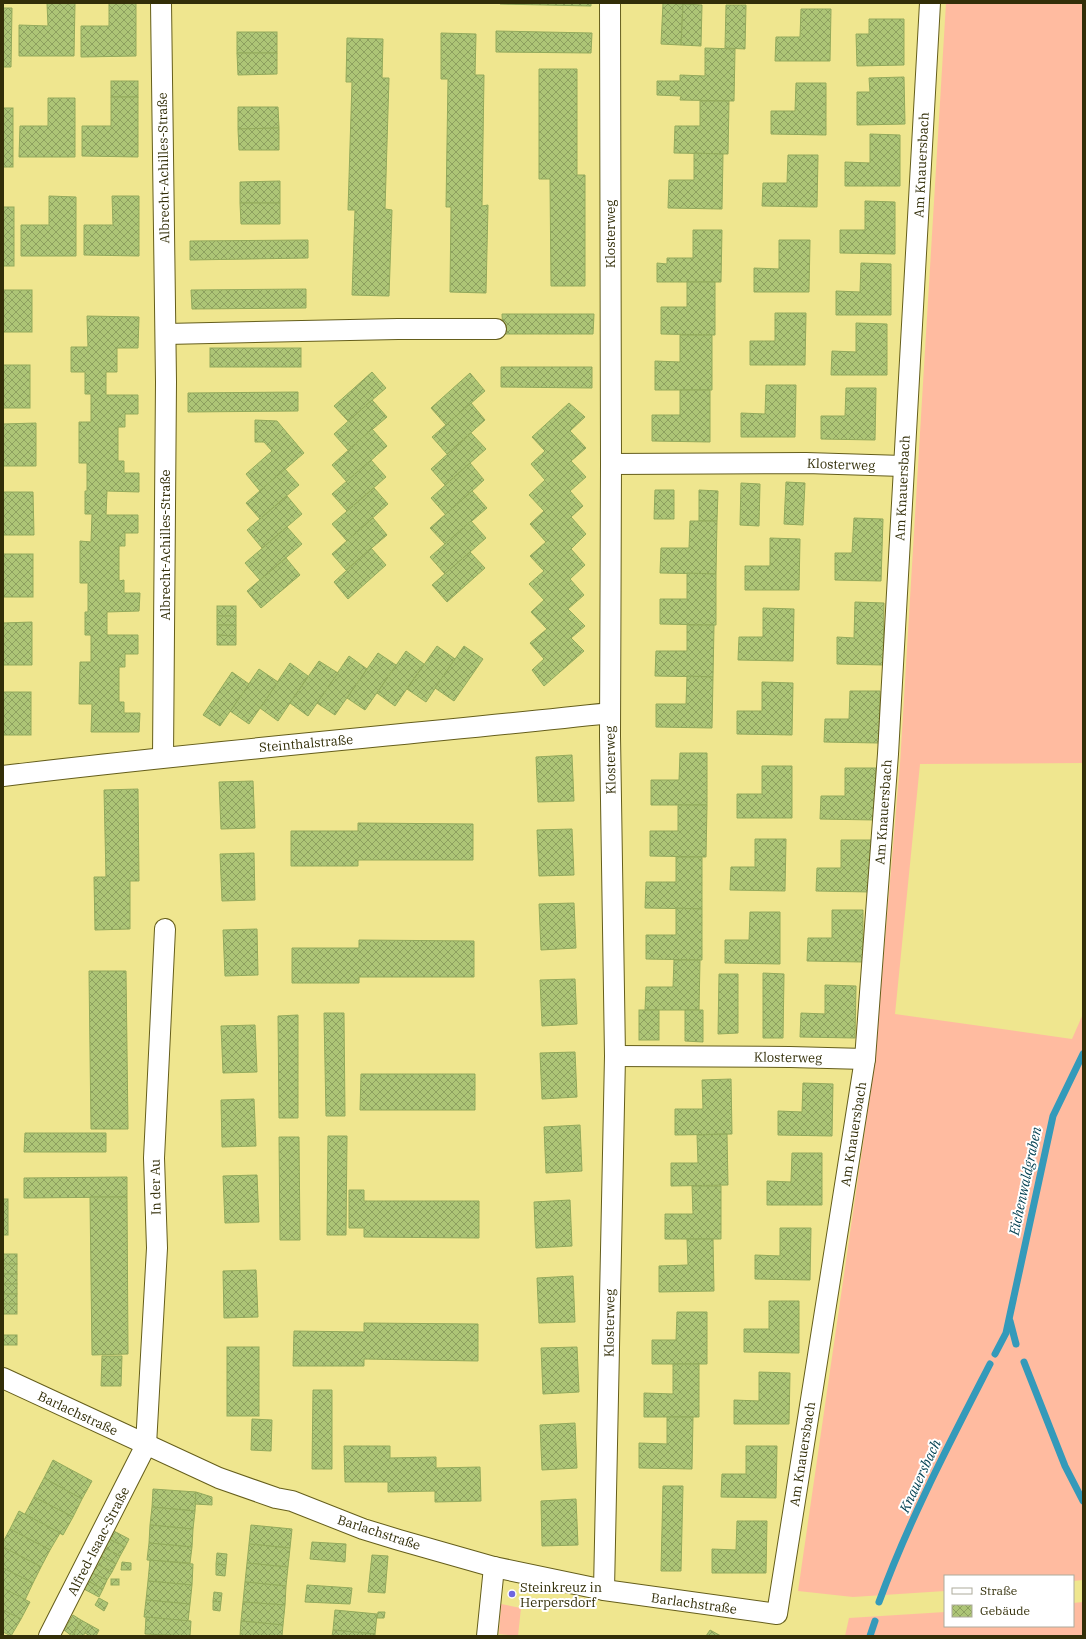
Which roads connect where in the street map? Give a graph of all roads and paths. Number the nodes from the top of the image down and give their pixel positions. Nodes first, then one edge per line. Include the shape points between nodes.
1 (162, 3) edge
2 (610, 3) edge
3 (930, 3) edge
4 (496, 329) dead end
5 (166, 334) junction
6 (611, 464) junction
7 (903, 466) junction
8 (610, 713) junction
9 (163, 757) junction
10 (3, 776) edge
11 (165, 929) dead end
12 (615, 1056) junction
13 (865, 1059) junction
14 (3, 1378) edge
15 (146, 1446) junction
16 (494, 1567) junction
17 (604, 1590) junction
18 (777, 1614) joint
19 (49, 1636) edge
20 (487, 1636) edge

1 - 5 street, Albrecht-Achilles-Straße
2 - 6 street, Klosterweg
3 - 7 street, Am Knauersbach
4 - 5 street
5 - 9 street, Albrecht-Achilles-Straße
6 - 7 street, Klosterweg via 806,463
6 - 8 street, Klosterweg
7 - 13 street, Am Knauersbach via 888,754
8 - 9 street, Steinthalstraße
8 - 12 street, Klosterweg
9 - 10 street, Steinthalstraße
11 - 15 street, In der Au via 154,1158 157,1248
12 - 13 street, Klosterweg
12 - 17 street, Klosterweg
13 - 18 street, Am Knauersbach
14 - 15 street, Barlachstraße
15 - 16 street, Barlachstraße via 219,1478 292,1501 363,1529
15 - 19 street, Alfred-Isaac-Straße
16 - 17 street, Barlachstraße
16 - 20 street
17 - 18 street, Barlachstraße

